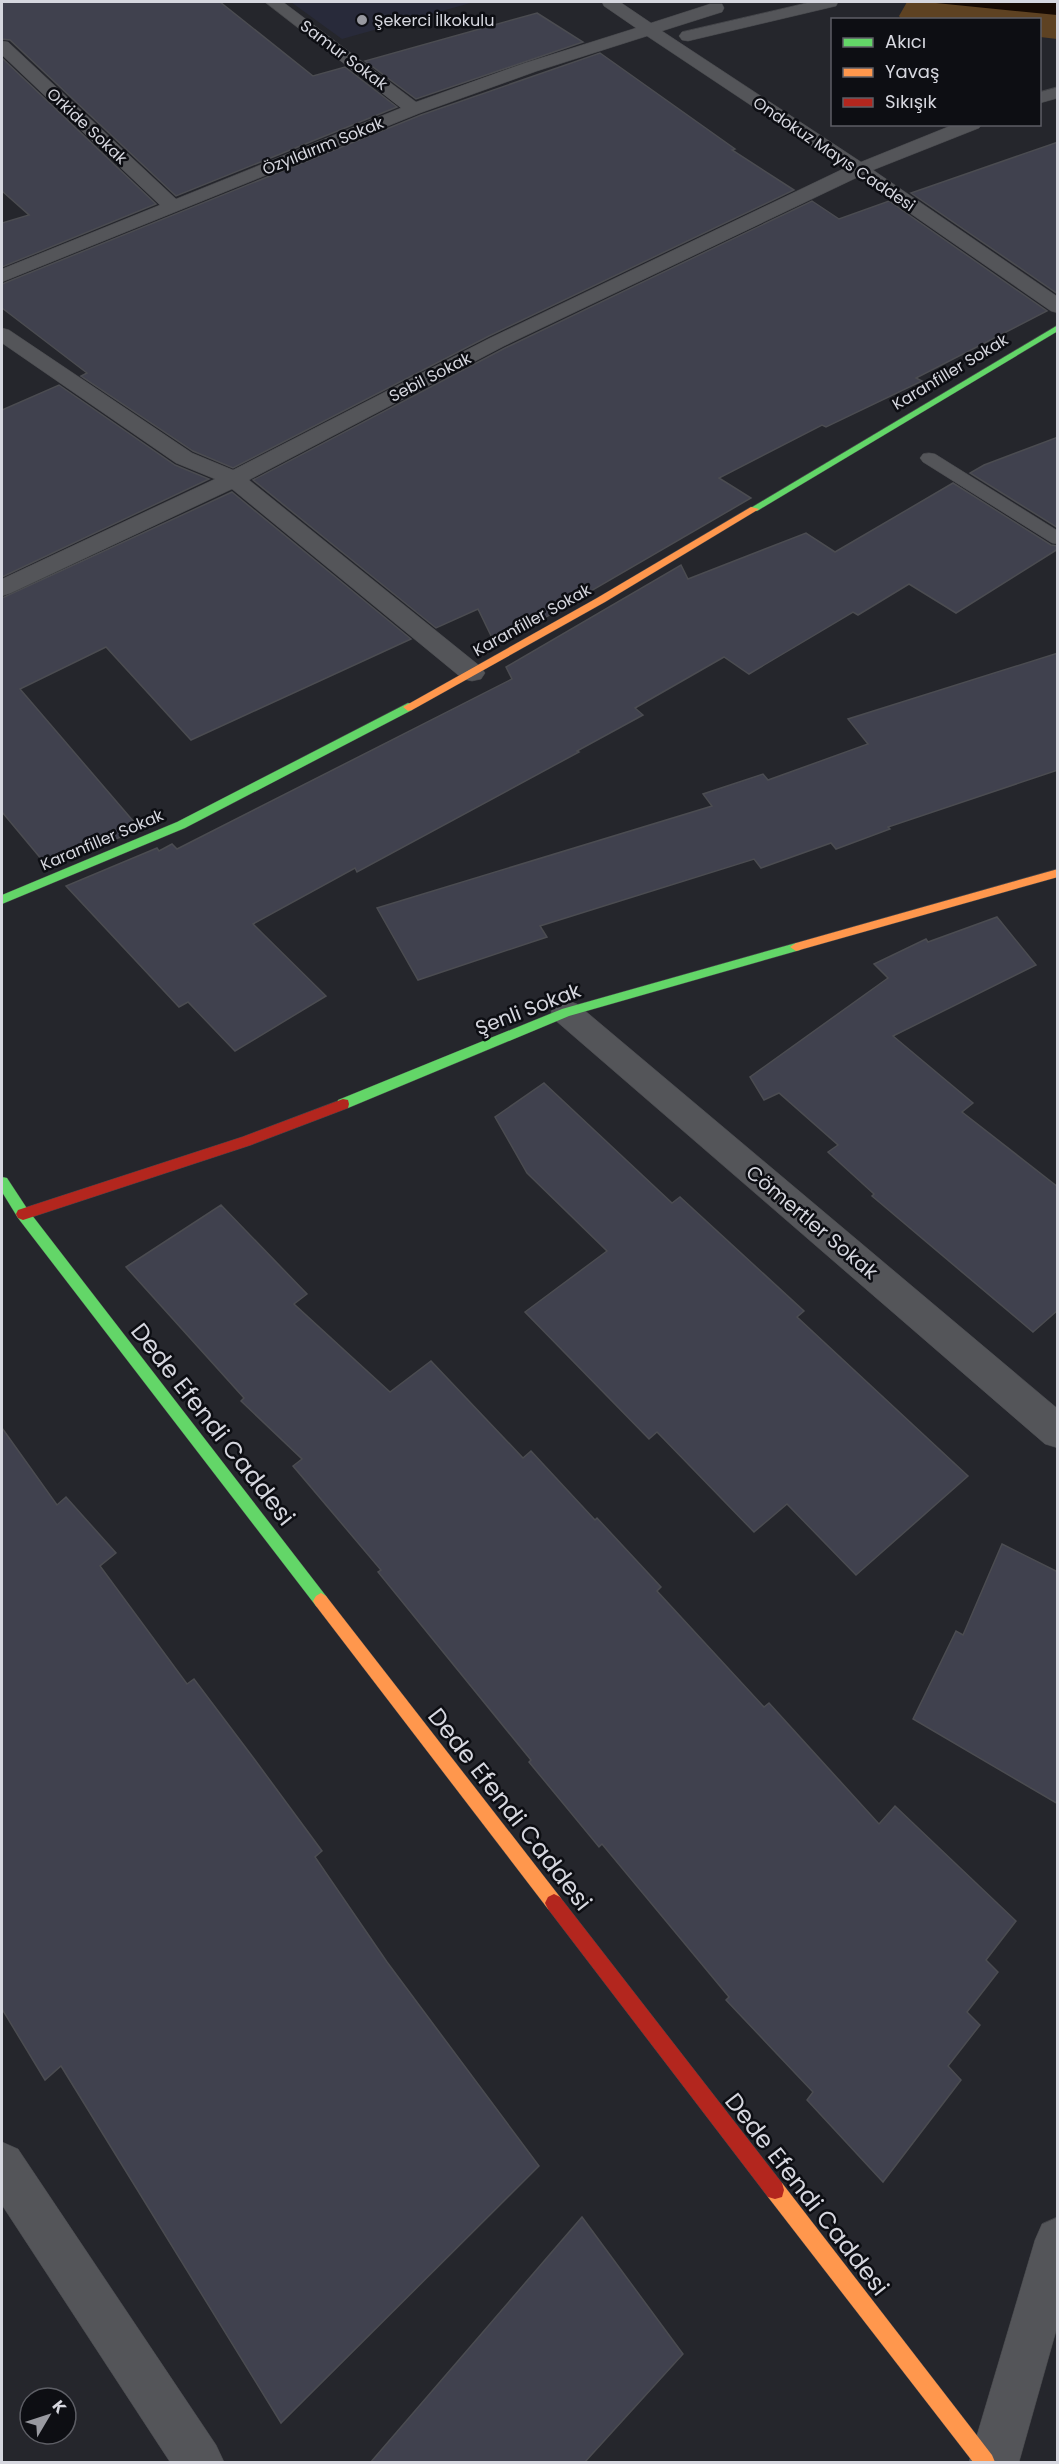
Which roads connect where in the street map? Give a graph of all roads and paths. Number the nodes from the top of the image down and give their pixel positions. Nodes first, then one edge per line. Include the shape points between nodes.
1 (273, 2) edge
2 (611, 2) edge
3 (830, 2) edge
4 (647, 5) dead end
5 (670, 6) dead end
6 (649, 30) junction
7 (666, 41) junction
8 (2, 46) edge
9 (414, 109) junction
10 (968, 126) edge
11 (859, 169) junction
12 (172, 206) junction
13 (2, 276) edge
14 (1058, 307) edge
15 (1058, 327) edge
16 (2, 334) edge
17 (929, 458) dead end
18 (234, 479) junction
19 (1058, 539) edge
20 (2, 588) edge
21 (472, 672) junction
22 (1058, 873) edge
23 (2, 900) edge
24 (566, 1012) junction
25 (2, 1182) edge
26 (23, 1214) junction
27 (1058, 1432) edge
28 (2, 2165) edge
29 (1058, 2240) edge
30 (199, 2463) edge
31 (985, 2463) edge
32 (993, 2463) edge

1 - 9 street, Samur Sokak
2 - 4 street
2 - 6 street, Ondokuz Mayıs Caddesi
3 - 7 street
5 - 6 street, Özyıldırım Sokak via 724,6
6 - 7 street, Ondokuz Mayıs Caddesi
6 - 9 street, Özyıldırım Sokak
7 - 11 street, Ondokuz Mayıs Caddesi
8 - 12 street, Orkide Sokak
9 - 12 street, Özyıldırım Sokak
10 - 11 street, Sebil Sokak
11 - 14 street, Ondokuz Mayıs Caddesi
11 - 18 street, Sebil Sokak via 497,342
12 - 13 street, Özyıldırım Sokak
15 - 21 street, Karanfiller Sokak via 611,594
16 - 18 street via 184,458
17 - 19 lane
18 - 20 street, Sebil Sokak
18 - 21 street
21 - 23 street, Karanfiller Sokak via 181,825
22 - 24 street, Şenli Sokak
24 - 26 street, Şenli Sokak via 246,1141
24 - 27 street, Cömertler Sokak
25 - 26 street, Dede Efendi Caddesi
26 - 31 street, Dede Efendi Caddesi
28 - 30 street
29 - 32 street

